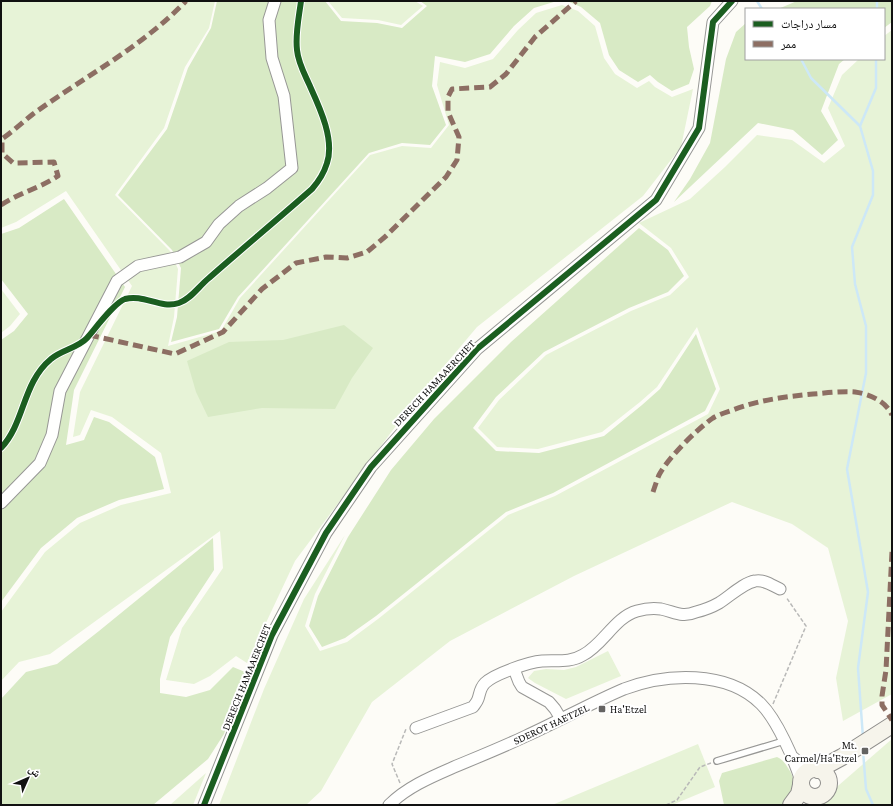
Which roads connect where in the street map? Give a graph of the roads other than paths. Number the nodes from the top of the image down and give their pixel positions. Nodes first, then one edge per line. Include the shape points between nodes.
1 (275, 1) edge
2 (732, 1) edge
3 (1, 504) edge
4 (780, 589) road end
5 (514, 669) junction
6 (561, 719) junction
7 (892, 725) edge
8 (416, 728) road end
9 (786, 744) junction
10 (717, 761) road end
11 (812, 778) junction
12 (809, 801) edge
13 (204, 805) edge
14 (389, 805) edge
15 (792, 805) edge

1 - 3 street via 269,20 272,58 284,96 292,168 239,206 219,224 206,242 180,257 138,266 117,281 60,391 52,435 40,463
2 - 13 street, DERECH HAMAAERCHET via 713,22 699,128 656,200 477,349 371,467 326,533 272,634
4 - 5 street via 763,581 755,581 718,604 684,616 660,609 636,611 626,616 583,656 558,662 533,662
5 - 6 street via 522,687 549,702
5 - 8 street via 485,683 473,707
6 - 9 street, SDEROT HAETZEL via 625,689 651,681 678,677 704,679 726,683 747,692 773,718
6 - 14 street, SDEROT HAETZEL via 432,777
7 - 11 street via 849,752 835,768
9 - 10 lane
9 - 11 street, SDEROT HAETZEL
11 - 12 street via 805,793 809,796
11 - 15 street

